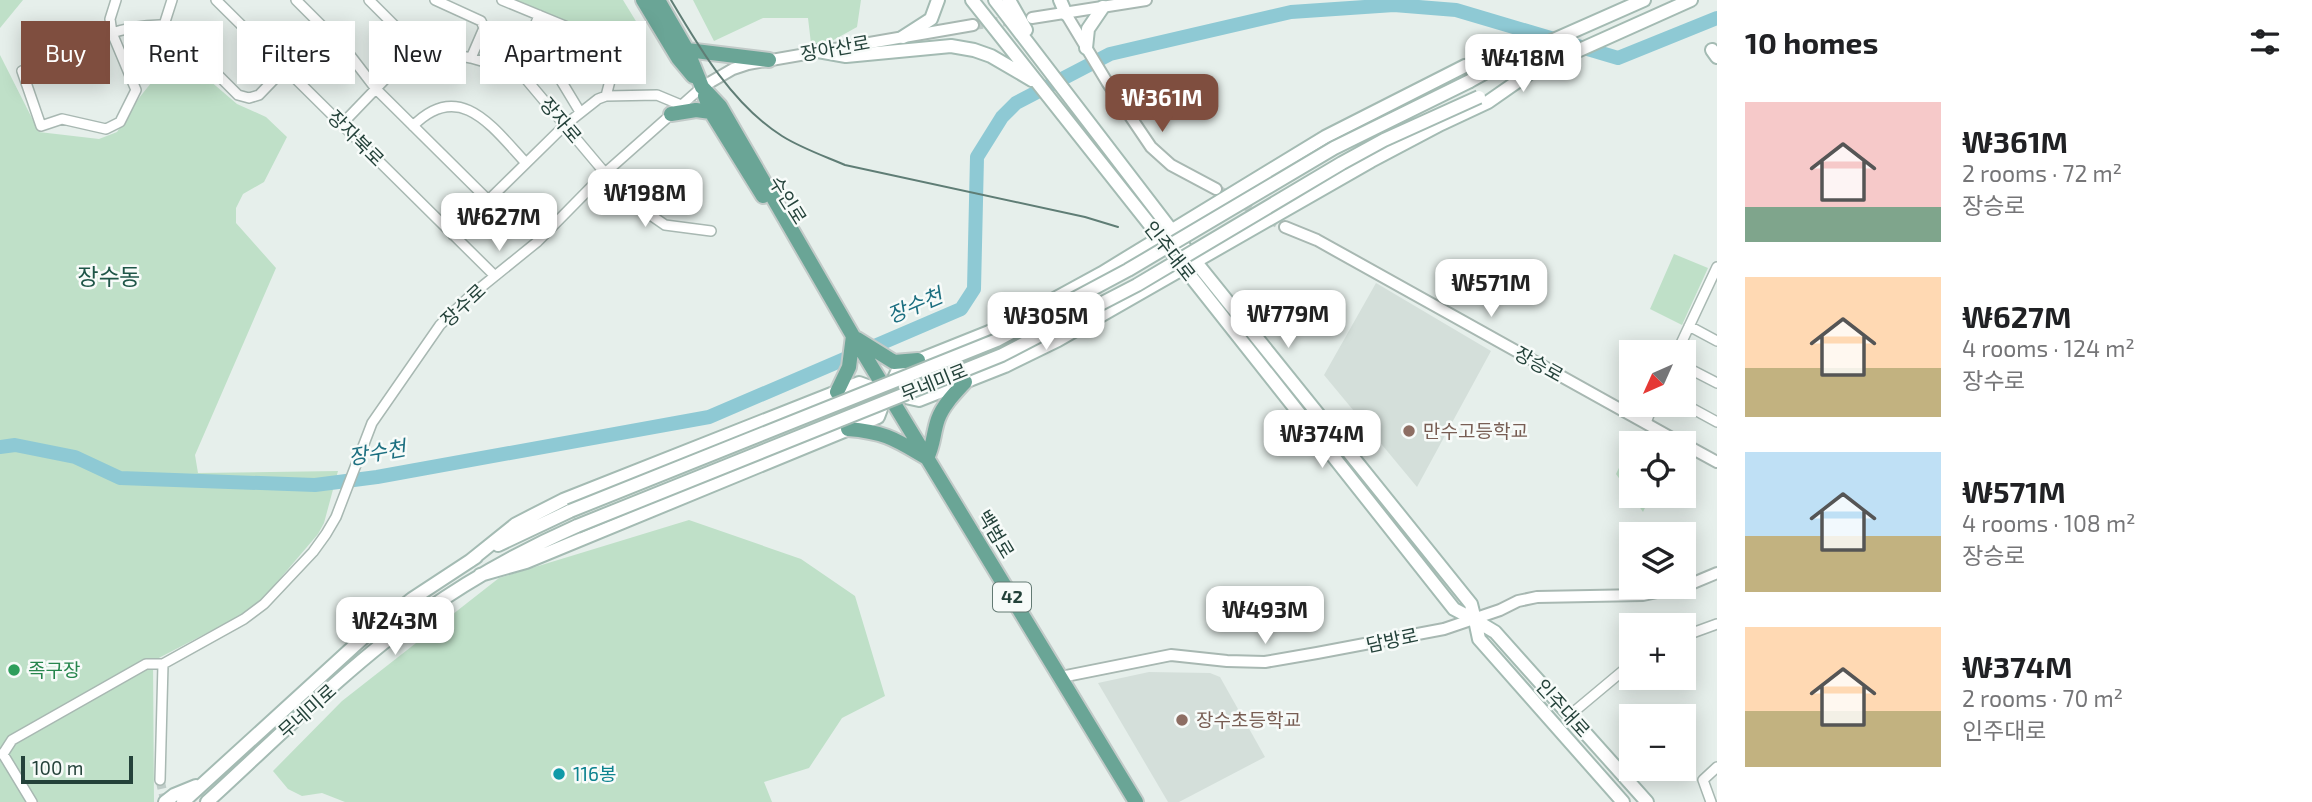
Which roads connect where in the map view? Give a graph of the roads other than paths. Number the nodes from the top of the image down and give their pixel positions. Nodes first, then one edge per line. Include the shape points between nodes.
1 (116, 0) edge
2 (172, 0) edge
3 (216, 0) edge
4 (296, 0) edge
5 (369, 0) edge
6 (435, 0) edge
7 (502, 0) edge
8 (643, 0) edge
9 (658, 0) edge
10 (938, 0) edge
11 (972, 0) edge
12 (995, 0) edge
13 (1009, 0) edge
14 (1060, 0) edge
15 (1146, 0) edge
16 (1644, 0) edge
17 (1691, 0) edge
18 (1103, 7) junction
19 (1066, 14) junction
20 (539, 15) junction
21 (1032, 18) dead end
22 (165, 21) edge
23 (237, 21) edge
24 (390, 21) edge
25 (537, 21) edge
26 (973, 25) tunnel mouth
27 (124, 31) edge
28 (111, 33) junction
29 (903, 37) junction
30 (687, 50) junction
31 (818, 51) junction
32 (1088, 51) junction
33 (466, 57) edge
34 (471, 58) junction
35 (480, 60) edge
36 (769, 60) junction
37 (1508, 60) junction
38 (1534, 70) junction
39 (1051, 72) junction
40 (223, 80) edge
41 (1036, 82) junction
42 (270, 84) edge
43 (301, 84) edge
44 (381, 84) edge
45 (529, 84) edge
46 (563, 84) edge
47 (702, 87) junction
48 (376, 89) junction
49 (606, 96) junction
50 (676, 109) junction
51 (580, 112) junction
52 (711, 112) junction
53 (342, 124) junction
54 (565, 125) junction
55 (413, 126) junction
56 (526, 163) junction
57 (605, 173) junction
58 (1216, 189) tunnel mouth
59 (488, 200) junction
60 (1286, 227) tunnel mouth
61 (1171, 229) junction
62 (712, 231) dead end
63 (453, 235) junction
64 (1160, 238) junction
65 (1195, 261) junction
66 (1717, 267) edge
67 (1183, 269) junction
68 (495, 276) junction
69 (1689, 326) junction
70 (851, 333) junction
71 (1683, 340) edge
72 (1717, 341) edge
73 (918, 360) junction
74 (1696, 372) edge
75 (965, 382) junction
76 (1717, 383) edge
77 (840, 387) junction
78 (887, 393) junction
79 (1696, 411) edge
80 (1648, 417) edge
81 (1717, 422) edge
82 (1646, 423) junction
83 (849, 429) junction
84 (1660, 431) edge
85 (1696, 451) edge
86 (927, 458) junction
87 (1717, 463) edge
88 (470, 561) junction
89 (1717, 573) edge
90 (480, 575) junction
91 (1475, 620) junction
92 (1717, 624) edge
93 (1696, 632) edge
94 (163, 664) junction
95 (1619, 674) edge
96 (1060, 677) junction
97 (1570, 715) junction
98 (1, 754) edge
99 (1717, 767) edge
100 (160, 780) tunnel mouth
101 (206, 781) junction
102 (212, 799) edge
103 (32, 802) edge
104 (165, 802) edge
105 (183, 802) edge
106 (1136, 802) edge
107 (1623, 802) edge
108 (1647, 802) edge
109 (1711, 802) edge

1 - 28 street
2 - 22 street
3 - 23 street, 장자북로
4 - 48 street via 346,50
5 - 24 street
6 - 34 street via 481,20 484,28
7 - 20 street
8 - 47 main road, 수인로 / 42 via 678,58
9 - 30 main road, 수인로 / 42
10 - 29 main road via 931,19
11 - 41 main road
12 - 39 main road
13 - 39 main road
14 - 19 main road
15 - 18 street
16 - 37 main road, 무네미로
17 - 38 main road, 무네미로
18 - 19 street
18 - 32 main road via 1088,29
19 - 21 street
19 - 32 street
20 - 25 street
20 - 49 street via 618,50
26 - 29 street, 장아산로
27 - 28 street
28 - 28 street via 136,90 120,122 106,129 62,119 41,125 22,71
29 - 31 street, 장아산로
30 - 36 main road
30 - 47 main road, 수인로 / 42
31 - 36 street, 장아산로
31 - 41 main road via 846,56 963,48 991,56
32 - 58 street via 1151,147
33 - 34 street
34 - 35 street
36 - 47 street, 장아산로 via 733,69
37 - 61 main road via 1465,66 1325,137
37 - 88 main road, 무네미로, bridge via 1334,148 1128,270 997,340 570,511
38 - 65 main road via 1488,102 1371,161
38 - 90 main road, 무네미로, bridge via 1384,140 1137,285 1002,355 577,526
39 - 61 main road, 인주대로
40 - 42 street via 238,95 249,98
41 - 64 main road, 인주대로
43 - 53 street, 장자북로
44 - 48 street
45 - 54 street, 장자로
46 - 51 street
47 - 50 street, 장수로
47 - 52 main road, 수인로 / 42
47 - 70 main road, 수인로 / 42 via 720,106
48 - 53 street
48 - 55 street
49 - 50 street via 657,94
49 - 51 street
50 - 52 main road
50 - 57 street, 장수로
51 - 54 street
52 - 70 main road, 수인로 / 42
53 - 63 street, 장자북로
54 - 56 street
54 - 57 street, 장자로
55 - 56 street via 437,108 472,112
55 - 59 street
56 - 59 street
57 - 62 street via 665,225
57 - 68 street, 장수로 via 561,219
59 - 63 street
60 - 82 street, 장승로
61 - 64 main road
61 - 65 main road, 인주대로
63 - 68 street, 장자북로
64 - 67 main road, 인주대로
64 - 73 main road via 1037,309
65 - 67 main road
65 - 91 main road, 인주대로 via 1471,604
66 - 69 street
67 - 75 main road via 1058,340
67 - 91 main road, 인주대로 via 1454,609
68 - 94 street, 장수로 via 439,326 372,423 326,534 264,604
69 - 71 street
69 - 72 street
70 - 73 main road via 894,362
70 - 77 main road via 849,367
70 - 78 main road, 수인로 / 42
73 - 78 main road via 899,368
74 - 76 street
75 - 78 main road via 919,400
75 - 86 main road via 937,421
77 - 78 main road via 859,383
77 - 88 main road via 563,500 516,524
78 - 83 main road via 878,417
78 - 86 main road, 백범로 / 42
79 - 81 street
80 - 82 street
82 - 84 street, 장승로
83 - 86 main road via 889,436
83 - 90 main road via 526,562
85 - 87 street, 장승로
86 - 96 main road, 백범로 / 42
88 - 101 main road, 무네미로 via 364,637
89 - 91 street, 담방로 via 1686,586 1643,595 1537,597
90 - 102 main road, 무네미로 via 375,651
91 - 96 street, 담방로 via 1374,644 1265,662 1171,654
91 - 97 main road, 인주대로 via 1495,632
91 - 107 main road, 인주대로 via 1479,639
92 - 93 street
94 - 98 street, 장수로 via 146,664 12,740
94 - 100 street
95 - 97 street
96 - 106 main road, 백범로 / 42
97 - 108 main road, 인주대로
98 - 103 street
99 - 109 street via 1703,780
101 - 104 main road
101 - 105 main road, 무네미로

